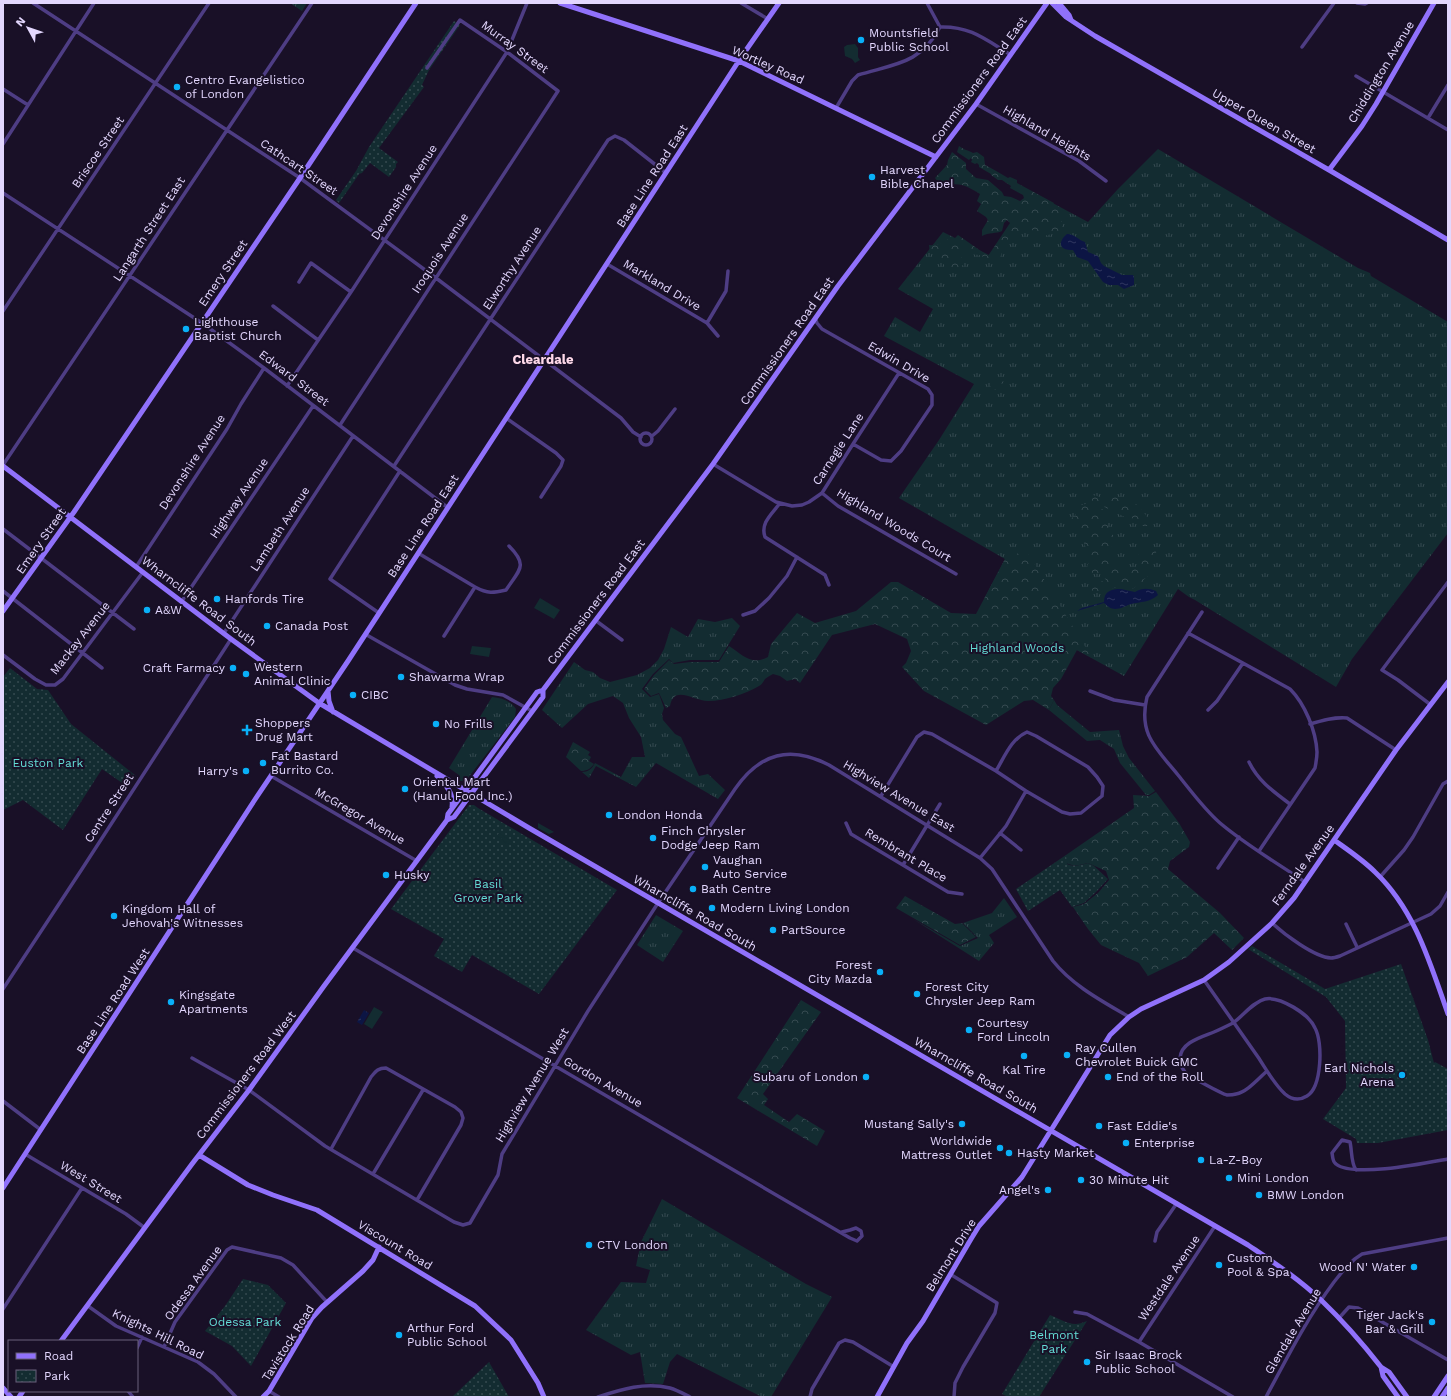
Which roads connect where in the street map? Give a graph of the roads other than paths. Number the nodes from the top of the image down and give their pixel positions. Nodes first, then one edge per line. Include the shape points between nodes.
1 (33, 3) edge
2 (94, 3) edge
3 (209, 3) edge
4 (312, 3) edge
5 (416, 3) edge
6 (528, 3) edge
7 (560, 3) edge
8 (741, 3) edge
9 (779, 3) edge
10 (927, 3) edge
11 (1047, 3) edge
12 (1052, 3) edge
13 (1059, 3) edge
14 (1334, 3) edge
15 (1357, 3) edge
16 (1367, 3) edge
17 (1434, 3) edge
18 (575, 5) edge
19 (768, 19) junction
20 (1071, 20) junction
21 (940, 27) junction
22 (76, 31) junction
23 (1302, 47) dead end
24 (507, 52) junction
25 (1011, 55) junction
26 (739, 61) junction
27 (427, 68) dead end
28 (1356, 76) dead end
29 (156, 84) junction
30 (1448, 85) edge
31 (3, 89) edge
32 (1383, 91) junction
33 (558, 92) joint
34 (976, 104) junction
35 (28, 105) junction
36 (836, 108) junction
37 (1428, 118) junction
38 (226, 130) junction
39 (1448, 130) edge
40 (3, 144) edge
41 (936, 157) junction
42 (1329, 170) junction
43 (666, 173) junction
44 (300, 178) junction
45 (1106, 181) dead end
46 (3, 193) edge
47 (58, 229) junction
48 (384, 240) junction
49 (1448, 240) edge
50 (607, 264) junction
51 (728, 271) dead end
52 (130, 276) junction
53 (436, 278) junction
54 (298, 282) dead end
55 (351, 292) junction
56 (273, 306) dead end
57 (3, 311) edge
58 (815, 318) junction
59 (490, 319) junction
60 (202, 323) junction
61 (707, 323) junction
62 (718, 336) dead end
63 (318, 340) junction
64 (544, 360) junction
65 (264, 368) junction
66 (899, 373) junction
67 (287, 386) junction
68 (313, 406) junction
69 (675, 410) dead end
70 (506, 418) junction
71 (340, 425) junction
72 (353, 436) junction
73 (641, 436) junction
74 (652, 436) junction
75 (853, 444) junction
76 (713, 464) junction
77 (3, 466) edge
78 (394, 466) junction
79 (400, 471) junction
80 (822, 493) junction
81 (541, 497) dead end
82 (780, 503) junction
83 (447, 508) junction
84 (71, 517) junction
85 (3, 529) edge
86 (508, 546) dead end
87 (418, 553) junction
88 (797, 557) junction
89 (42, 558) junction
90 (136, 567) junction
91 (143, 572) junction
92 (956, 574) dead end
93 (1448, 582) edge
94 (829, 586) dead end
95 (475, 587) junction
96 (3, 591) edge
97 (13, 598) junction
98 (182, 601) junction
99 (3, 611) edge
100 (112, 612) junction
101 (1202, 612) dead end
102 (379, 613) junction
103 (743, 616) dead end
104 (595, 620) junction
105 (134, 628) dead end
106 (224, 633) junction
107 (1188, 633) junction
108 (365, 634) junction
109 (444, 636) dead end
110 (231, 638) junction
111 (622, 640) dead end
112 (82, 651) junction
113 (3, 655) edge
114 (1243, 663) junction
115 (102, 668) dead end
116 (1448, 682) edge
117 (544, 690) junction
118 (328, 691) junction
119 (1090, 691) dead end
120 (319, 703) junction
121 (1145, 705) junction
122 (1431, 705) junction
123 (526, 707) junction
124 (1208, 710) dead end
125 (532, 711) junction
126 (333, 712) junction
127 (1310, 724) junction
128 (1396, 750) junction
129 (1249, 762) dead end
130 (996, 771) junction
131 (434, 772) junction
132 (271, 776) junction
133 (1448, 781) edge
134 (464, 790) junction
135 (1026, 791) junction
136 (471, 794) junction
137 (881, 796) junction
138 (940, 804) dead end
139 (1290, 804) junction
140 (452, 808) junction
141 (447, 820) junction
142 (846, 823) dead end
143 (928, 825) junction
144 (1000, 833) junction
145 (1239, 837) junction
146 (1334, 840) junction
147 (1021, 850) dead end
148 (1259, 851) junction
149 (980, 858) junction
150 (417, 861) junction
151 (903, 865) junction
152 (1218, 868) dead end
153 (1380, 877) junction
154 (1305, 882) junction
155 (1448, 892) edge
156 (962, 894) dead end
157 (658, 903) junction
158 (1272, 923) junction
159 (1413, 923) junction
160 (1346, 924) dead end
161 (1357, 947) junction
162 (353, 948) junction
163 (1204, 980) junction
164 (3, 989) edge
165 (1448, 1014) edge
166 (1129, 1017) junction
167 (1234, 1022) junction
168 (192, 1058) dead end
169 (555, 1066) junction
170 (1267, 1071) junction
171 (249, 1090) junction
172 (423, 1090) junction
173 (3, 1101) edge
174 (41, 1130) junction
175 (1051, 1130) junction
176 (331, 1149) junction
177 (25, 1154) junction
178 (199, 1155) junction
179 (1448, 1159) edge
180 (1356, 1170) junction
181 (373, 1174) junction
182 (3, 1188) edge
183 (82, 1188) junction
184 (417, 1200) junction
185 (1177, 1203) junction
186 (1216, 1226) junction
187 (145, 1228) junction
188 (842, 1232) junction
189 (1448, 1238) edge
190 (1155, 1241) dead end
191 (379, 1247) junction
192 (950, 1274) junction
193 (1321, 1300) junction
194 (327, 1302) junction
195 (88, 1306) junction
196 (3, 1309) edge
197 (1075, 1312) dead end
198 (1339, 1318) junction
199 (142, 1337) junction
200 (62, 1340) edge
201 (1139, 1342) junction
202 (138, 1346) edge
203 (164, 1347) junction
204 (1448, 1360) edge
205 (894, 1367) junction
206 (1381, 1367) junction
207 (1448, 1376) edge
208 (3, 1388) edge
209 (1448, 1388) edge
210 (270, 1391) junction
211 (11, 1397) edge
212 (236, 1397) edge
213 (263, 1397) edge
214 (279, 1397) edge
215 (544, 1397) edge
216 (598, 1397) edge
217 (690, 1397) edge
218 (810, 1397) edge
219 (877, 1397) edge
220 (954, 1397) edge
221 (1233, 1397) edge
222 (1266, 1397) edge
223 (1398, 1397) edge
224 (1407, 1397) edge
225 (1434, 1397) edge
226 (1442, 1397) edge

1 - 22 street, Cathcart Street
2 - 22 street
3 - 29 street, Briscoe Street
4 - 38 street, Langarth Street East
5 - 44 street, Emery Street
6 - 24 street, Devonshire Avenue
7 - 18 street, Wortley Road
8 - 19 street
9 - 19 street, Base Line Road East
10 - 21 street
11 - 25 street, Commissioners Road East
12 - 20 street, Upper Queen Street
13 - 20 street, Upper Queen Street
14 - 23 street
15 - 16 street
17 - 32 street, Chiddington Avenue
18 - 26 street, Wortley Road
19 - 26 street, Base Line Road East
20 - 42 street, Upper Queen Street
21 - 25 street via 958,27 975,33
21 - 36 street via 934,39 922,52 908,61 858,75
22 - 29 street, Cathcart Street
22 - 35 street
24 - 27 street, Murray Street via 460,20
24 - 33 street, Murray Street
24 - 48 street, Devonshire Avenue
25 - 34 street, Commissioners Road East
26 - 36 street, Wortley Road
26 - 43 street, Base Line Road East
28 - 32 street
29 - 38 street, Cathcart Street
29 - 47 street, Briscoe Street
30 - 37 street
31 - 35 street
32 - 37 street
32 - 42 street, Chiddington Avenue via 1362,126
33 - 53 street, Iroquois Avenue
34 - 41 street, Commissioners Road East
34 - 45 street, Highland Heights via 1079,161
35 - 40 street
36 - 41 street, Wortley Road
37 - 39 street
38 - 44 street, Cathcart Street
38 - 52 street, Langarth Street East
41 - 58 street, Commissioners Road East
42 - 49 street, Upper Queen Street
43 - 50 street, Base Line Road East
43 - 59 street, Elworthy Avenue via 624,140 615,136 608,140
44 - 48 street, Cathcart Street
44 - 60 street, Emery Street
46 - 47 street, Edward Street
47 - 52 street, Edward Street
47 - 57 street, Briscoe Street
48 - 53 street, Cathcart Street
48 - 55 street, Devonshire Avenue
50 - 61 street, Markland Drive
50 - 64 street, Base Line Road East
51 - 61 street, Markland Drive via 726,291
52 - 60 street, Edward Street
52 - 77 street, Langarth Street East
53 - 59 street, Cathcart Street
53 - 71 street, Iroquois Avenue
54 - 55 street via 311,263
55 - 63 street, Devonshire Avenue
56 - 63 street
58 - 66 street, Edwin Drive via 822,329
58 - 76 street, Commissioners Road East
59 - 64 street, Cathcart Street
59 - 78 street, Elworthy Avenue
60 - 65 street, Edward Street
60 - 84 street, Emery Street
61 - 62 street, Markland Drive
63 - 67 street, Devonshire Avenue
64 - 70 street, Base Line Road East
64 - 73 street
65 - 67 street, Edward Street
65 - 90 street, Devonshire Avenue
66 - 75 street, Carnegie Lane
66 - 75 street, Edwin Drive via 928,389 932,395 932,405 891,461 881,460
67 - 68 street, Edward Street
68 - 71 street, Edward Street
68 - 98 street, Highway Avenue
69 - 74 street
70 - 81 street via 563,460 562,466
70 - 83 street, Base Line Road East
71 - 72 street, Edward Street
72 - 78 street, Edward Street
72 - 106 street, Lambeth Avenue
73 - 74 street via 646,433
73 - 74 street via 641,443 647,446 652,442
75 - 80 street, Carnegie Lane
76 - 82 street, Carnegie Lane
76 - 104 street, Commissioners Road East
77 - 84 street, Wharncliffe Road South
78 - 79 street, Edward Street
79 - 83 street, Edward Street
79 - 102 street via 330,579
80 - 82 street, Carnegie Lane via 802,505
80 - 92 street, Highland Woods Court via 838,506
82 - 88 street via 762,530 765,537
83 - 87 street, Base Line Road East
84 - 89 street, Emery Street
84 - 90 street, Wharncliffe Road South
85 - 89 street
86 - 95 street via 516,554 521,568 506,590 493,593
87 - 95 street
87 - 102 street, Base Line Road East
88 - 94 street via 825,575
88 - 103 street via 787,576 769,598 755,611
89 - 97 street, Emery Street
89 - 100 street
90 - 91 street, Wharncliffe Road South
91 - 98 street, Wharncliffe Road South
91 - 100 street, Mackay Avenue
93 - 122 street via 1382,670
95 - 109 street
96 - 97 street
97 - 99 street, Emery Street
97 - 112 street
98 - 106 street, Wharncliffe Road South
100 - 105 street
100 - 112 street, Mackay Avenue
101 - 107 street
102 - 108 street, Base Line Road East
104 - 111 street
104 - 117 street, Commissioners Road East
106 - 110 street, Wharncliffe Road South
107 - 114 street
107 - 121 street via 1147,697
108 - 118 street, Base Line Road East
108 - 123 street via 455,685 503,695
110 - 120 street, Wharncliffe Road South
110 - 164 street, Centre Street
112 - 113 street, Mackay Avenue via 55,685 46,685 35,679
112 - 115 street
114 - 124 street
114 - 127 street via 1290,689 1296,695
116 - 122 street, Ferndale Avenue
117 - 123 street, Commissioners Road East via 537,692
117 - 125 street, Commissioners Road East via 543,697
118 - 120 street, Base Line Road East
118 - 126 street
119 - 121 street via 1114,700
120 - 126 street, Wharncliffe Road South
120 - 132 street, Base Line Road West
121 - 145 street via 1149,739 1156,749 1206,810
122 - 128 street, Ferndale Avenue
123 - 125 street
123 - 134 street, Commissioners Road East
125 - 136 street, Commissioners Road East
126 - 131 street, Wharncliffe Road South
127 - 128 street via 1338,717 1347,718
127 - 139 street via 1316,741 1315,768
128 - 146 street, Ferndale Avenue
129 - 139 street via 1264,784
130 - 135 street
130 - 135 street via 1013,742 1019,735 1027,732 1088,767 1103,786 1102,796 1081,813 1076,814 1066,814
130 - 137 street via 932,734 924,732 917,737
131 - 134 street, Wharncliffe Road South
131 - 140 street via 450,790
132 - 150 street, McGregor Avenue
132 - 174 street, Base Line Road West
133 - 153 street via 1443,784 1404,850
134 - 136 street, Wharncliffe Road South
134 - 140 street, Commissioners Road West
135 - 144 street
136 - 141 street, Commissioners Road West via 454,817
136 - 157 street, Wharncliffe Road South
137 - 143 street, Highview Avenue East
137 - 157 street, Highview Avenue East via 809,756 787,755 766,760 744,776
138 - 143 street
139 - 148 street
140 - 141 street, Commissioners Road West
141 - 150 street, Commissioners Road West
142 - 151 street, Rembrant Place via 852,834
143 - 149 street, Highview Avenue East
143 - 151 street
144 - 147 street
144 - 149 street
145 - 148 street
145 - 152 street
146 - 153 street
146 - 154 street, Ferndale Avenue
148 - 154 street
149 - 166 street, Highview Avenue East via 992,869 1061,971 1076,984
150 - 162 street, Commissioners Road West
151 - 156 street, Rembrant Place via 948,892
153 - 159 street via 1397,897
154 - 158 street, Ferndale Avenue
155 - 159 street via 1440,906 1431,914
157 - 169 street, Highview Avenue West
157 - 175 street, Wharncliffe Road South
158 - 161 street via 1286,936 1321,956 1340,956
158 - 163 street, Ferndale Avenue via 1230,962
159 - 161 street
159 - 165 street via 1425,948
160 - 161 street
162 - 169 street, Gordon Avenue
162 - 171 street, Commissioners Road West
163 - 166 street, Ferndale Avenue
163 - 167 street
166 - 175 street, Ferndale Avenue via 1110,1036
167 - 170 street
167 - 170 street via 1183,1049 1180,1064 1185,1073 1226,1095 1239,1093
167 - 170 street via 1265,999 1279,1000 1309,1019 1318,1037 1319,1075 1310,1094 1296,1100 1286,1094
168 - 171 street, Highview Avenue West
169 - 184 street, Highview Avenue West via 502,1154 498,1175 470,1222 463,1225 454,1222
169 - 188 street, Gordon Avenue
171 - 176 street, Highview Avenue West
171 - 178 street, Commissioners Road West
172 - 176 street via 386,1068 380,1068 371,1077
172 - 181 street
172 - 184 street via 456,1107 462,1118 461,1125
173 - 174 street
174 - 177 street, Base Line Road West
175 - 185 street, Wharncliffe Road South
175 - 192 street, Belmont Drive via 1022,1177 979,1226
176 - 181 street, Highview Avenue West
177 - 182 street, Base Line Road West
177 - 183 street, West Street
178 - 187 street, Commissioners Road West
178 - 191 street, Viscount Road via 248,1185 317,1210
179 - 180 street via 1415,1165
180 - 180 street via 1336,1165 1333,1160 1332,1153 1342,1140 1350,1142 1353,1166
181 - 184 street, Highview Avenue West
183 - 187 street, West Street
183 - 196 street
185 - 186 street, Wharncliffe Road South
185 - 190 street via 1157,1232
186 - 193 street, Wharncliffe Road South via 1259,1253
186 - 201 street, Westdale Avenue
187 - 195 street, Commissioners Road West
188 - 188 street, Gordon Avenue via 857,1241 862,1236 861,1231 856,1228
189 - 193 street, Glendale Avenue via 1362,1254 1349,1264
191 - 194 street, Tavistock Road via 368,1266
191 - 215 street, Viscount Road via 475,1306 511,1340
192 - 205 street, Belmont Drive
192 - 220 street via 997,1303 995,1313 955,1383
193 - 198 street, Wharncliffe Road South
193 - 222 street, Glendale Avenue
194 - 203 street, Odessa Avenue via 292,1265 280,1258 232,1247 227,1250 175,1322
194 - 210 street, Tavistock Road via 312,1318
195 - 199 street, Knights Hill Road via 116,1326
195 - 200 street, Commissioners Road West
197 - 201 street via 1087,1314
198 - 204 street via 1350,1307 1358,1308
198 - 206 street, Wharncliffe Road South
199 - 202 street
199 - 203 street, Knights Hill Road
201 - 221 street
203 - 212 street, Knights Hill Road via 198,1362 214,1374
205 - 218 street via 853,1342 845,1340 839,1343
205 - 219 street, Belmont Drive
206 - 223 street, Wharncliffe Road South via 1383,1376
206 - 224 street, Wharncliffe Road South via 1389,1372
207 - 225 street
208 - 211 street
209 - 226 street
210 - 213 street, Tavistock Road
210 - 214 street
216 - 217 street via 629,1387 647,1386 671,1388

